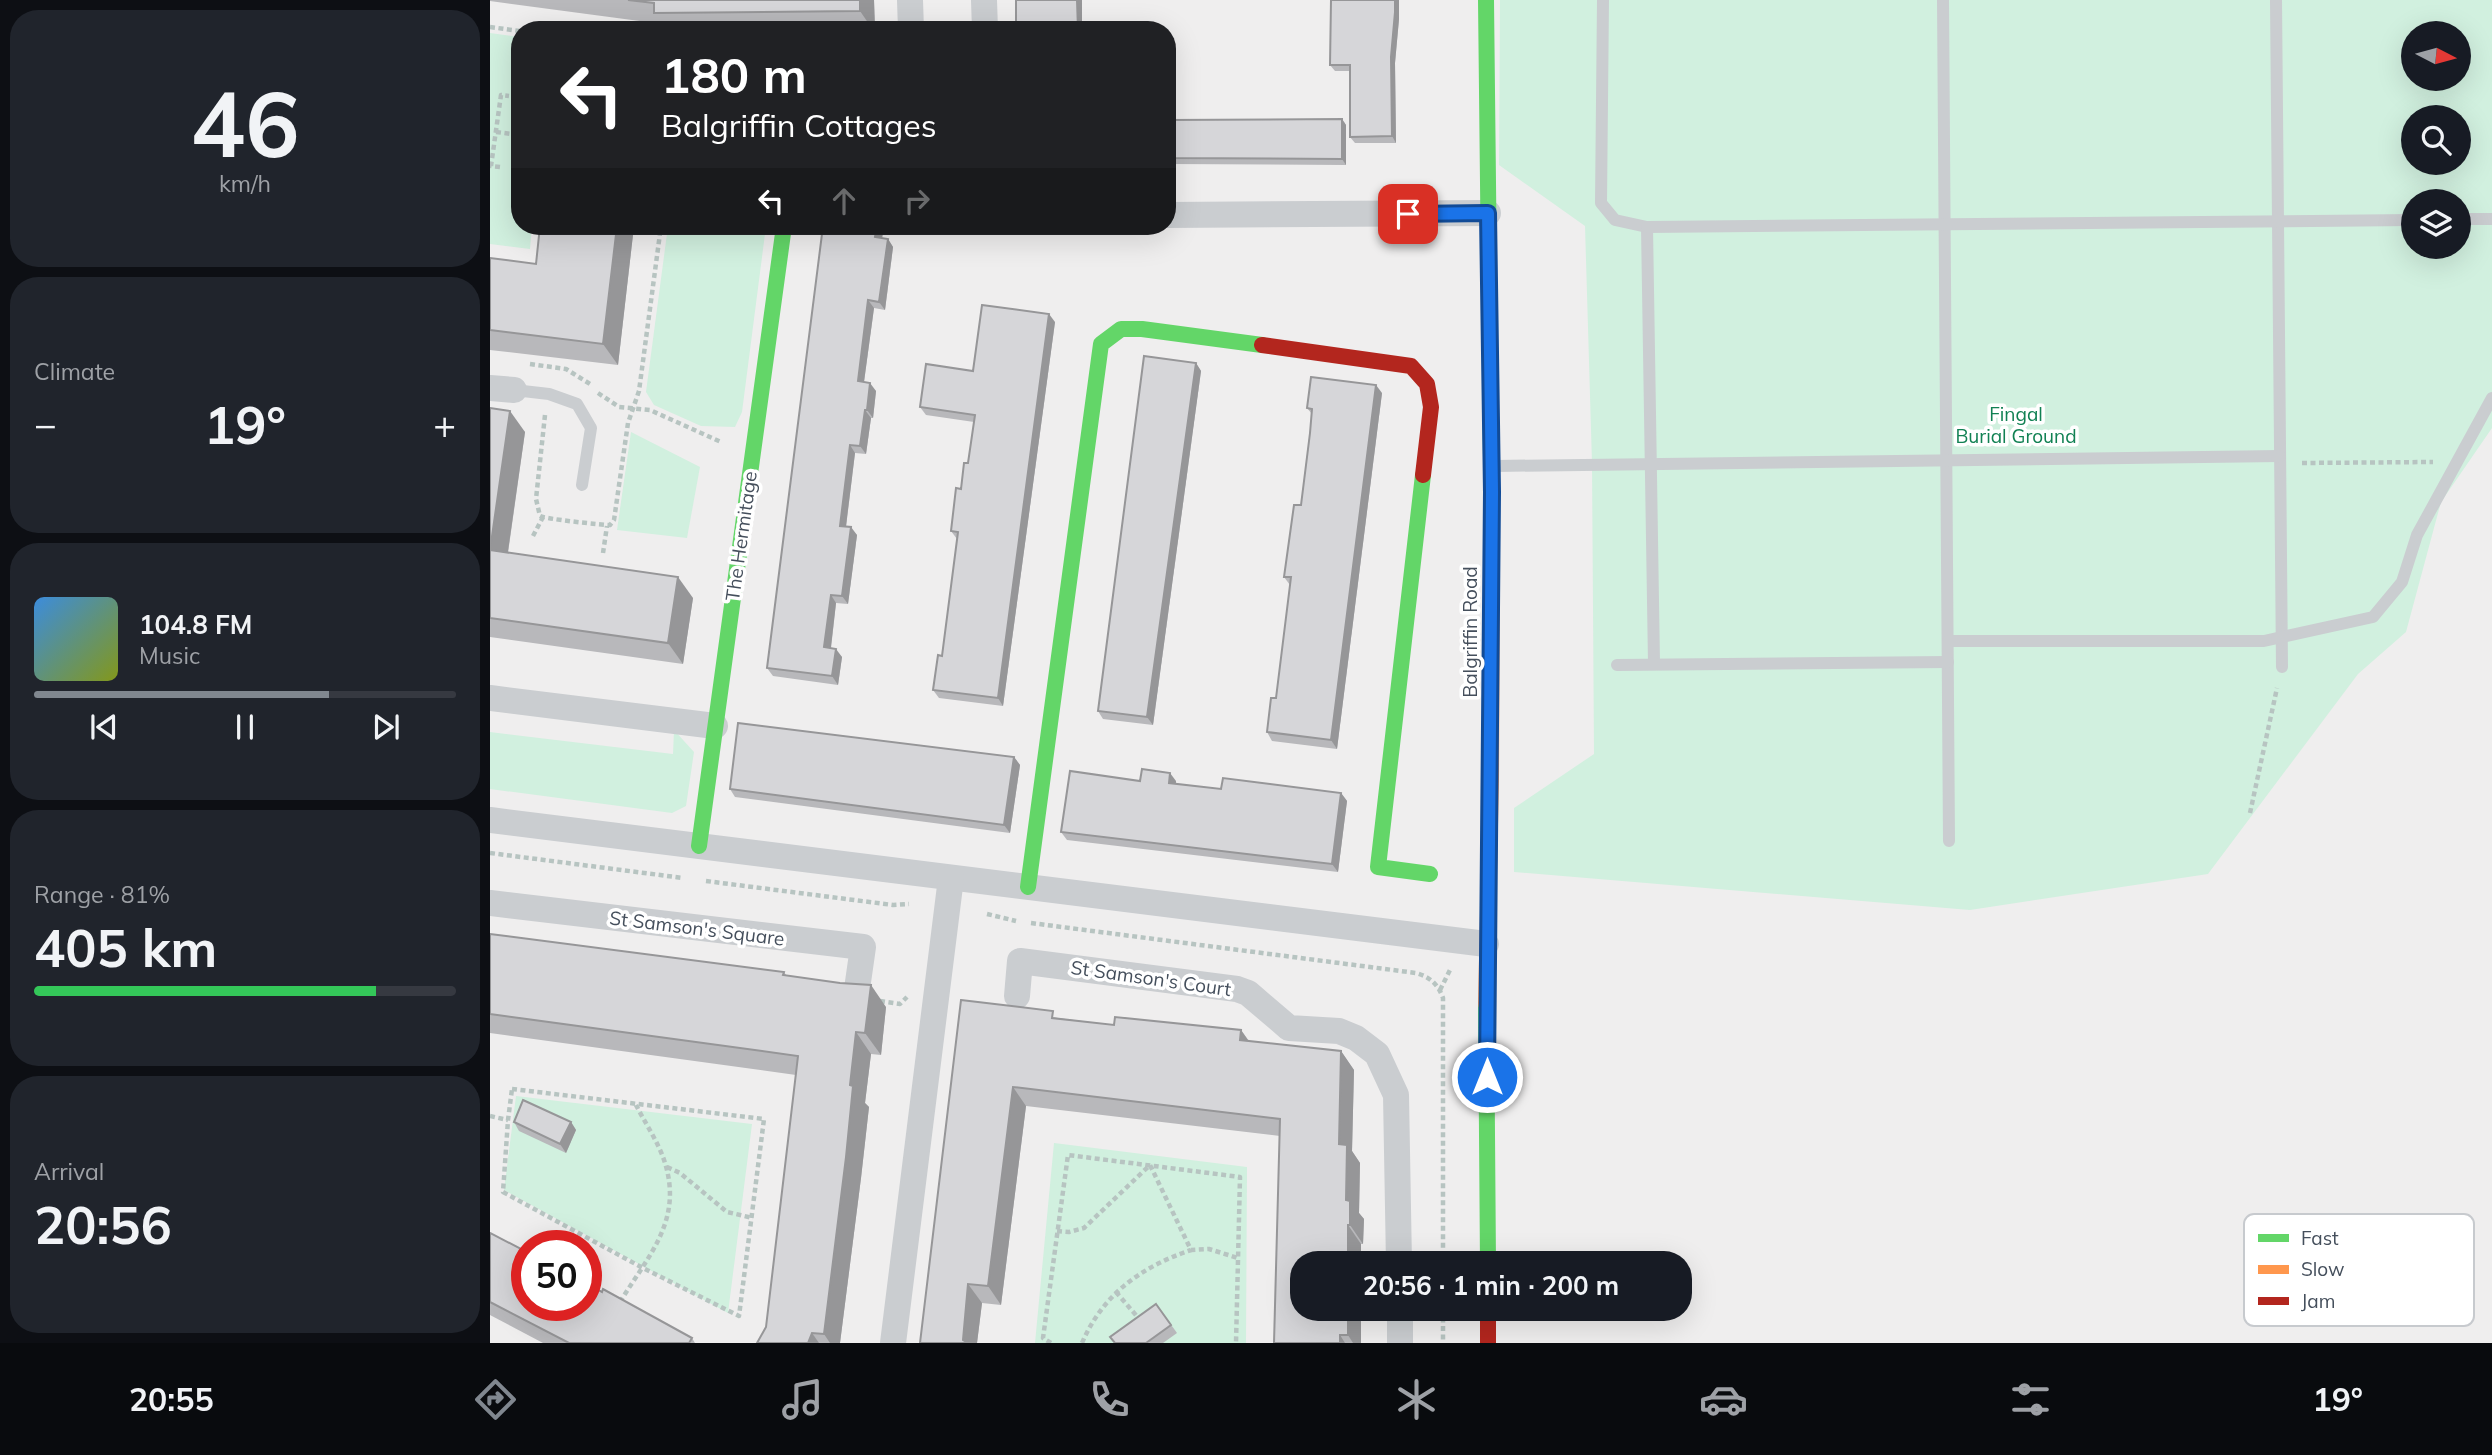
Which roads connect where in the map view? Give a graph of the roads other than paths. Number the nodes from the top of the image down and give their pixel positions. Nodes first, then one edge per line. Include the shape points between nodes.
1 (910, 0) edge
2 (984, 0) edge
3 (1486, 0) edge
4 (1603, 0) edge
5 (1943, 0) edge
6 (2276, 0) edge
7 (911, 21) edge
8 (985, 21) edge
9 (1488, 213) junction
10 (1176, 215) edge
11 (2471, 219) edge
12 (2492, 219) edge
13 (2401, 220) edge
14 (2278, 222) junction
15 (1945, 225) junction
16 (1647, 228) junction
17 (783, 235) edge
18 (505, 390) edge
19 (2492, 397) edge
20 (1947, 459) junction
21 (2280, 459) junction
22 (1650, 463) junction
23 (1492, 466) junction
24 (582, 485) dead end
25 (2281, 638) junction
26 (1948, 641) junction
27 (1948, 662) junction
28 (1654, 663) junction
29 (1617, 665) dead end
30 (2282, 667) road end
31 (490, 698) edge
32 (715, 726) junction
33 (490, 820) edge
34 (1950, 841) dead end
35 (699, 846) junction
36 (1430, 874) dead end
37 (951, 878) junction
38 (1028, 887) junction
39 (490, 903) edge
40 (1486, 944) junction
41 (857, 989) edge
42 (1017, 996) dead end
43 (1399, 1251) edge
44 (1488, 1251) edge
45 (1400, 1321) edge
46 (1488, 1321) edge
47 (893, 1343) edge
48 (1400, 1343) edge
49 (1488, 1343) edge

1 - 7 street
2 - 8 street
3 - 9 street, Balgriffin Road
4 - 16 lane via 1601,203 1615,220
5 - 15 lane
6 - 14 lane
9 - 10 street
9 - 23 street, Balgriffin Road
11 - 12 lane
13 - 14 lane
14 - 15 lane
14 - 21 lane
15 - 16 lane
15 - 20 lane
16 - 22 lane
17 - 32 street, The Hermitage
18 - 24 lane via 549,394 577,404 591,428
19 - 25 lane via 2417,535 2402,582 2373,617
20 - 21 lane
20 - 22 lane
20 - 26 lane
21 - 25 lane
22 - 23 lane
22 - 28 lane
23 - 40 street, Balgriffin Road
25 - 26 lane
25 - 30 lane
26 - 27 lane
27 - 28 lane
27 - 34 lane
28 - 29 lane
31 - 32 street
32 - 35 street, The Hermitage
33 - 35 street
35 - 37 street
36 - 38 street via 1378,867 1431,407 1427,384 1411,366 1121,329 1101,344
37 - 38 street
37 - 47 street
38 - 40 street
39 - 41 street, St Samson's Square via 863,947
40 - 44 street, Balgriffin Road
42 - 43 street, St Samson's Court via 1020,961 1237,989 1289,1028 1339,1031 1356,1038 1377,1054 1396,1095
45 - 48 street
46 - 49 street

